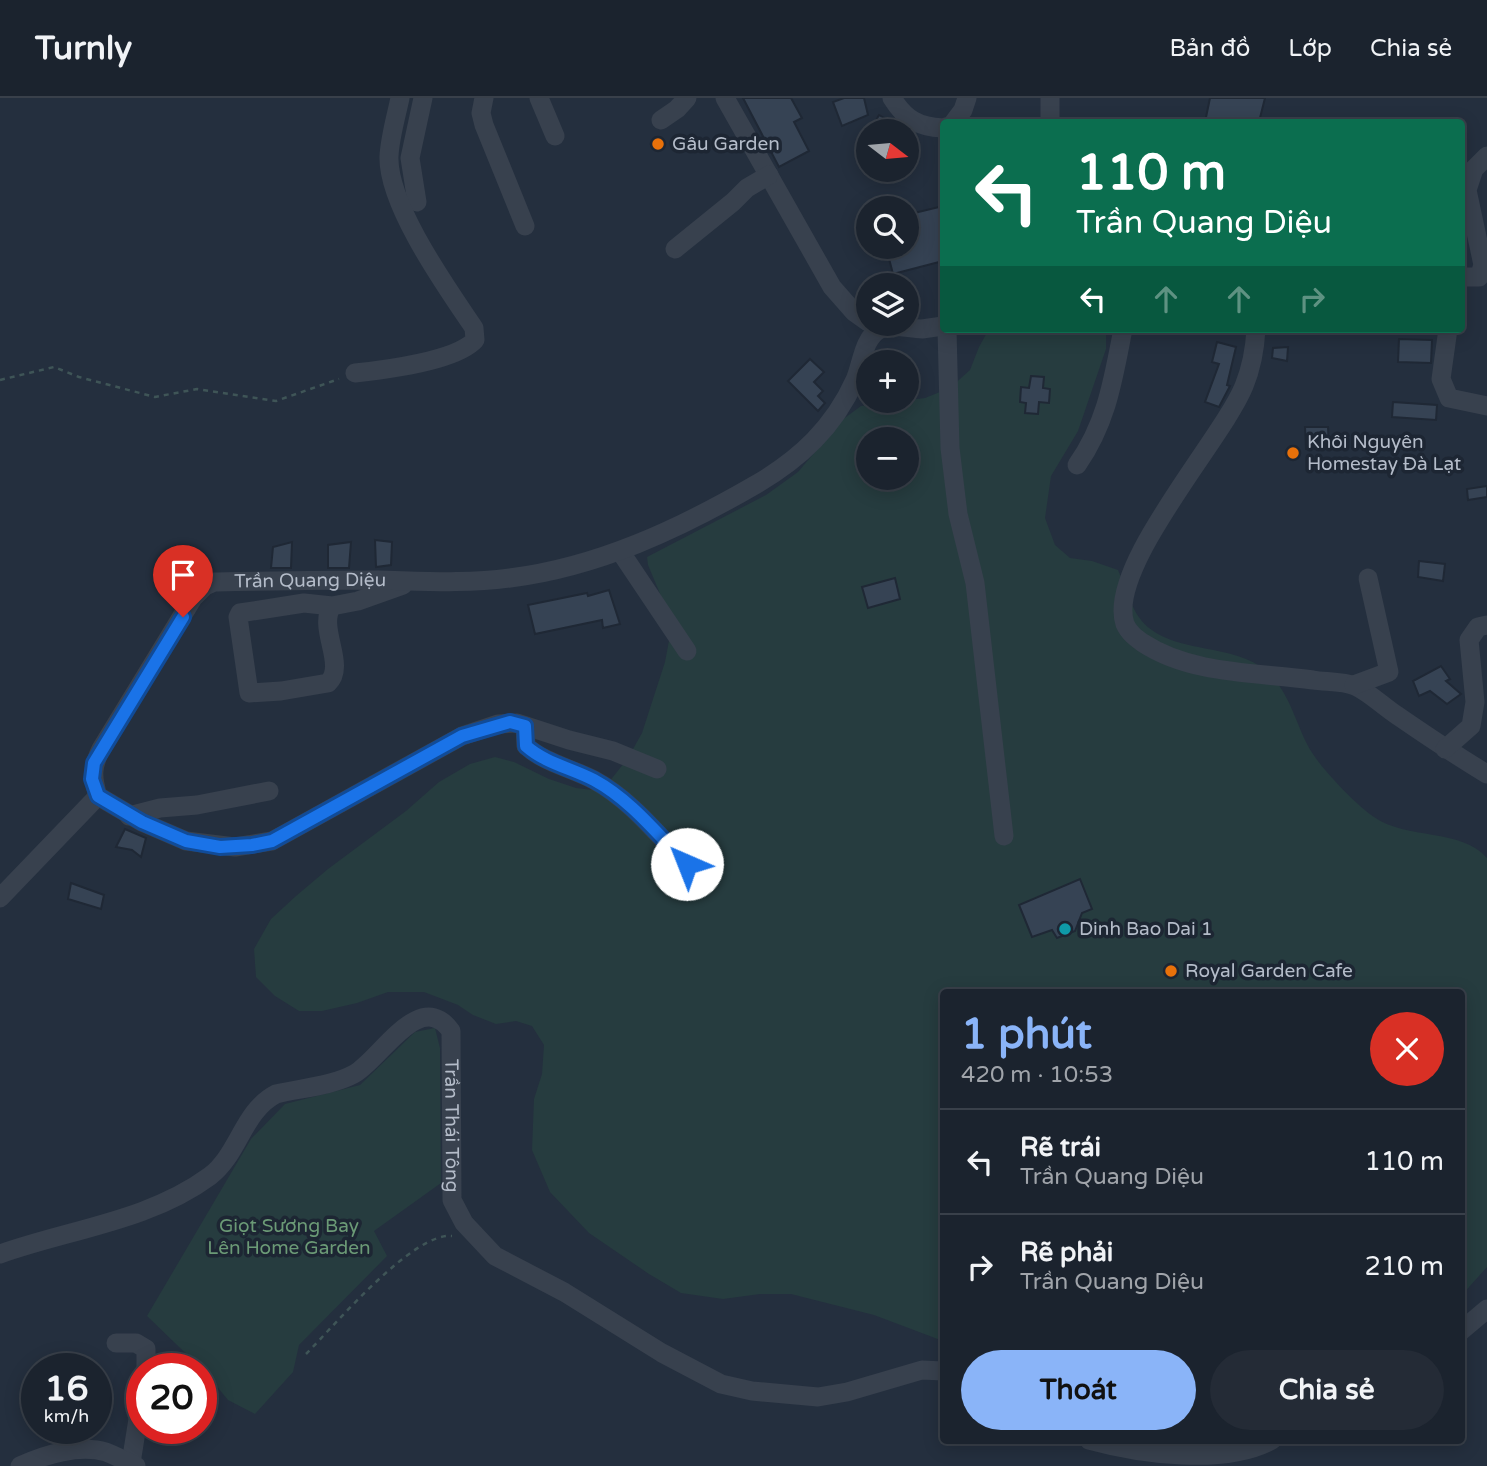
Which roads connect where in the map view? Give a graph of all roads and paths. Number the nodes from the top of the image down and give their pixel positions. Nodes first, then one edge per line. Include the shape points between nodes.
1 (400, 98) edge
2 (423, 98) edge
3 (484, 98) edge
4 (539, 98) edge
5 (687, 98) edge
6 (725, 98) edge
7 (892, 98) edge
8 (967, 98) edge
9 (1050, 98) edge
10 (956, 119) edge
11 (1050, 119) edge
12 (661, 120) dead end
13 (940, 128) edge
14 (555, 136) dead end
15 (1487, 156) edge
16 (769, 175) junction
17 (416, 202) dead end
18 (525, 226) dead end
19 (675, 249) dead end
20 (1465, 277) edge
21 (856, 313) edge
22 (940, 328) edge
23 (919, 329) edge
24 (945, 333) edge
25 (1122, 333) edge
26 (1255, 333) edge
27 (1447, 333) edge
28 (869, 336) edge
29 (355, 373) joint
30 (0, 380) edge
31 (1487, 406) edge
32 (1077, 465) dead end
33 (620, 551) junction
34 (1368, 578) dead end
35 (414, 581) junction
36 (332, 606) junction
37 (1487, 625) edge
38 (687, 651) dead end
39 (1354, 685) junction
40 (525, 726) junction
41 (1445, 748) junction
42 (657, 769) dead end
43 (1487, 774) edge
44 (269, 791) dead end
45 (98, 796) junction
46 (129, 816) junction
47 (1004, 836) dead end
48 (687, 864) dead end
49 (0, 898) edge
50 (451, 1236) dead end
51 (0, 1254) edge
52 (1487, 1309) edge
53 (1465, 1328) edge
54 (116, 1343) dead end
55 (146, 1353) edge
56 (306, 1354) dead end
57 (940, 1371) edge
58 (136, 1444) edge
59 (1104, 1444) edge
60 (1264, 1444) edge
61 (133, 1465) edge
62 (20, 1466) edge

1 - 29 street via 390,171 412,230 474,328 475,340 445,356
2 - 17 street via 410,158
3 - 18 street via 484,125
4 - 14 street
5 - 12 street
6 - 16 street
7 - 13 street via 914,122
8 - 10 street
9 - 11 street
15 - 20 street via 1474,169 1467,190 1483,265 1479,276
16 - 19 street
16 - 21 street via 832,287
22 - 23 street
24 - 47 street via 956,500 975,583
25 - 32 street via 1101,423
26 - 39 street via 1244,386 1230,413 1134,566 1125,603 1126,625 1152,649 1182,661 1249,674
27 - 31 street via 1441,379 1449,398
28 - 33 street, Trần Quang Diệu via 839,412 816,440 757,484
29 - 30 path via 276,401 197,389 155,397 54,368
33 - 35 street, Trần Quang Diệu via 563,569 509,578
33 - 38 street
34 - 39 street via 1389,672
35 - 36 street
35 - 45 street, Trần Quang Diệu via 280,580 205,586 193,598 94,763 92,779
36 - 36 street via 327,622 334,660 332,679 314,686 249,693 240,613 304,603
37 - 41 street via 1478,627 1469,640 1475,702 1471,726
39 - 41 street
40 - 42 street
40 - 46 street via 510,722 462,736 272,841 235,847 186,841
40 - 48 street via 526,746 539,758 595,781 634,809
41 - 43 street
44 - 46 street
45 - 46 street
45 - 49 street
50 - 56 path via 441,1235 411,1251
51 - 57 street, Trần Thái Tông via 107,1224 199,1183 225,1162 267,1099 352,1075 410,1022 434,1018 444,1021 451,1031 452,1200 464,1223 495,1256 564,1292 662,1353 735,1388 818,1397 922,1370
52 - 53 street
54 - 55 street via 136,1343
58 - 61 street
59 - 60 street via 1216,1458
61 - 62 street via 106,1453 78,1451

